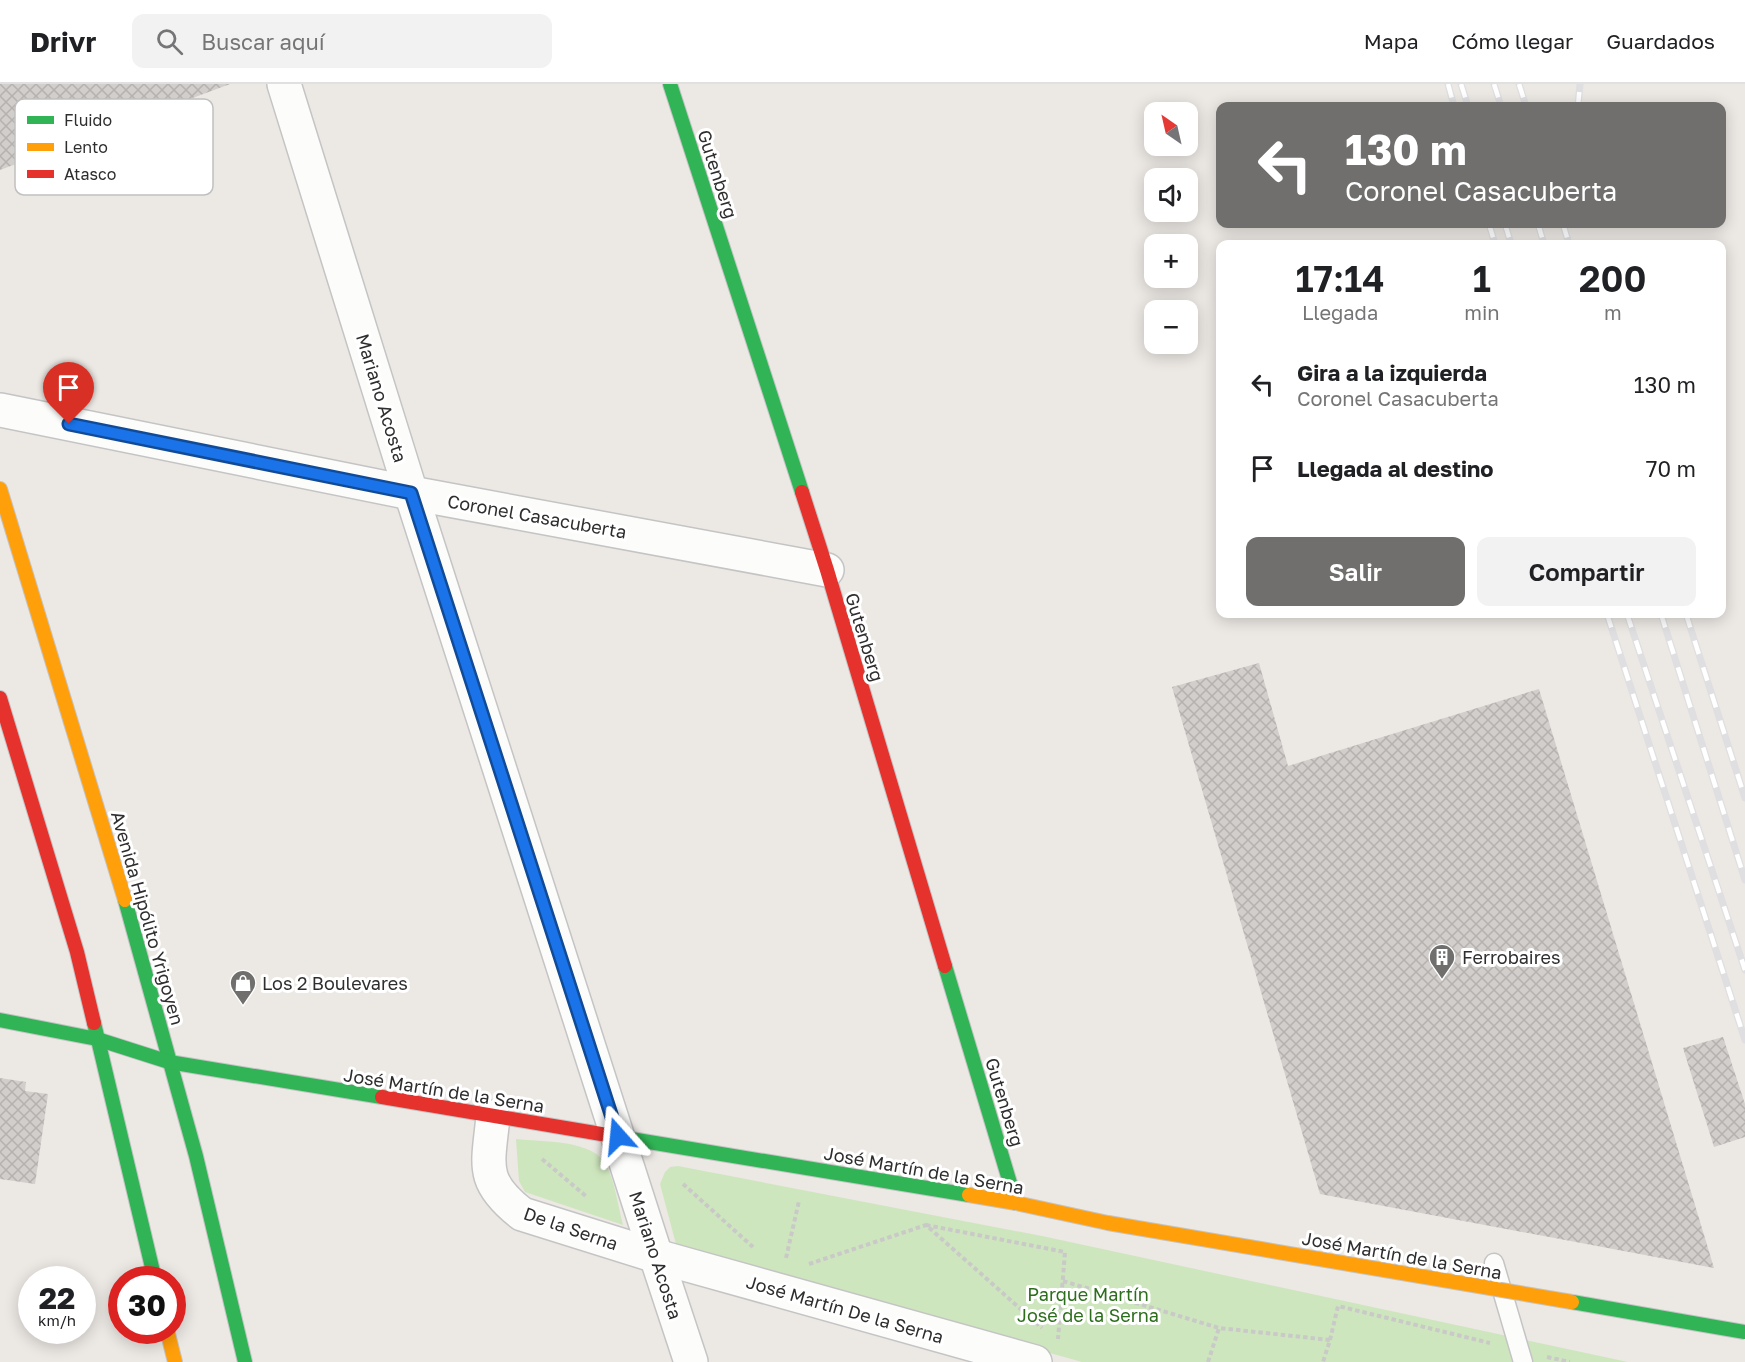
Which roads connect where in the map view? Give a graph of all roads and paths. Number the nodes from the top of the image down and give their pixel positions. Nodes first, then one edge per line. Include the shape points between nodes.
1 (284, 84) edge
2 (670, 84) edge
3 (0, 410) edge
4 (0, 489) edge
5 (411, 493) junction
6 (827, 570) junction
7 (0, 698) edge
8 (0, 1020) edge
9 (97, 1039) junction
10 (169, 1062) junction
11 (493, 1117) junction
12 (618, 1136) junction
13 (538, 1156) dead end
14 (628, 1168) junction
15 (788, 1198) dead end
16 (799, 1201) junction
17 (592, 1202) dead end
18 (811, 1203) dead end
19 (1016, 1203) junction
20 (914, 1223) dead end
21 (926, 1225) junction
22 (756, 1249) dead end
23 (656, 1256) junction
24 (1494, 1263) dead end
25 (152, 1266) edge
26 (1063, 1281) junction
27 (780, 1282) junction
28 (1219, 1328) junction
29 (1745, 1332) edge
30 (1330, 1340) junction
31 (170, 1344) edge
32 (1521, 1356) edge
33 (175, 1362) edge
34 (245, 1362) edge
35 (691, 1362) edge
36 (1035, 1362) edge
37 (1208, 1362) edge
38 (1323, 1362) edge
39 (1570, 1362) edge

1 - 5 street, Mariano Acosta
2 - 6 street, Gutenberg
3 - 5 street, Coronel Casacuberta
4 - 10 street, Avenida Hipólito Yrigoyen via 63,689
5 - 6 street, Coronel Casacuberta
5 - 12 street, Mariano Acosta
6 - 19 street, Gutenberg
7 - 9 street via 77,952
8 - 9 street, José Martín de la Serna
9 - 10 street, José Martín de la Serna
9 - 25 street
10 - 11 street, José Martín de la Serna
10 - 34 street, Avenida Hipólito Yrigoyen
11 - 12 street, José Martín de la Serna
11 - 23 street, De la Serna via 488,1166 493,1186 504,1200 522,1214
12 - 14 street, Mariano Acosta
12 - 19 street, José Martín de la Serna
13 - 17 path
14 - 22 path via 676,1177
14 - 23 street, Mariano Acosta
15 - 16 path
16 - 18 path
16 - 27 path
19 - 29 street, José Martín de la Serna, bridge
20 - 21 path
21 - 26 path via 1065,1252
21 - 26 path via 1058,1342
21 - 27 path
23 - 27 street, José Martín De la Serna
23 - 35 street, Mariano Acosta
24 - 32 lane
26 - 28 path
27 - 36 street, José Martín De la Serna
28 - 30 path
28 - 37 path
30 - 32 path via 1338,1306
30 - 38 path
31 - 33 street
32 - 39 path

